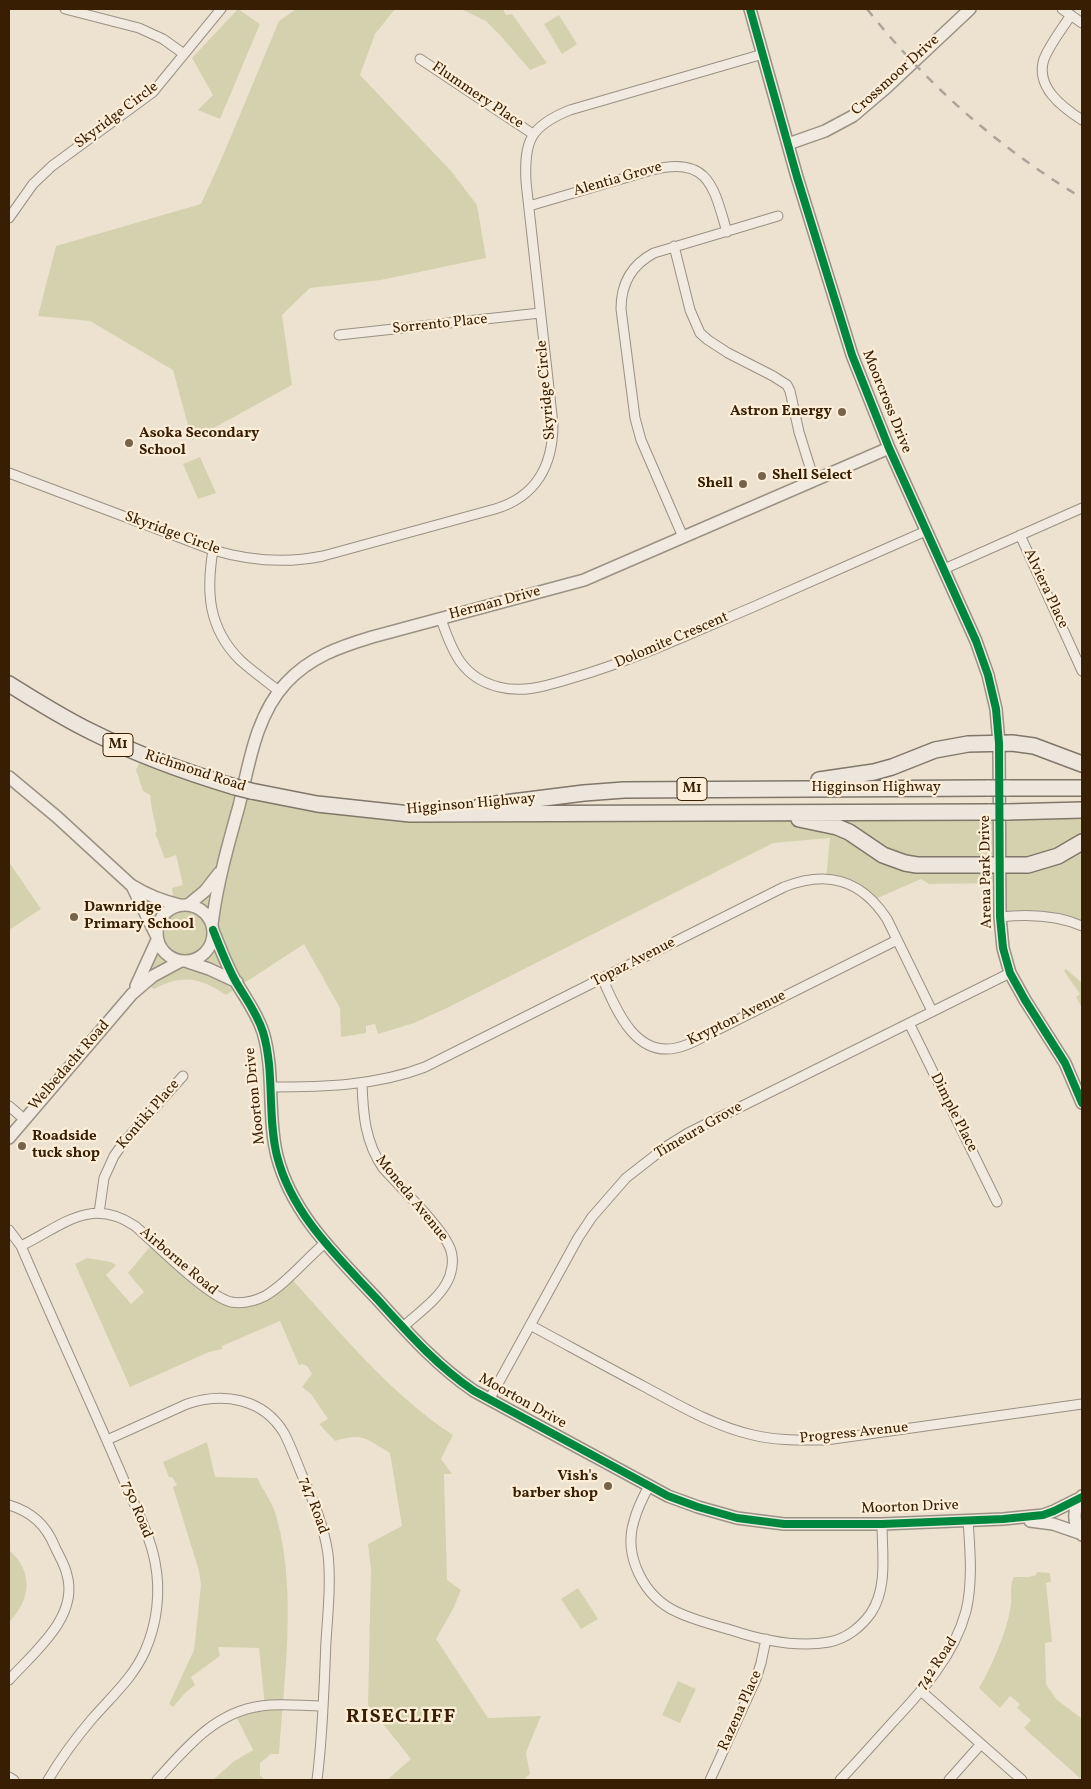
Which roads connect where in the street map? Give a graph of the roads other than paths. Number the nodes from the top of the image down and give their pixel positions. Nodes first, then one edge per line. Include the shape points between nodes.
1 (65, 9) edge
2 (221, 9) edge
3 (750, 9) edge
4 (970, 9) edge
5 (1062, 9) edge
6 (1071, 15) junction
7 (1082, 23) edge
8 (184, 54) junction
9 (763, 54) junction
10 (420, 59) dead end
11 (1082, 120) edge
12 (533, 134) junction
13 (788, 144) junction
14 (529, 206) junction
15 (778, 216) dead end
16 (9, 218) edge
17 (727, 232) junction
18 (674, 246) junction
19 (540, 314) junction
20 (339, 336) dead end
21 (889, 448) junction
22 (9, 473) edge
23 (814, 480) junction
24 (1082, 508) edge
25 (926, 531) junction
26 (1020, 535) junction
27 (683, 537) junction
28 (212, 550) junction
29 (944, 569) junction
30 (441, 618) junction
31 (1082, 670) edge
32 (9, 684) edge
33 (279, 691) junction
34 (999, 743) junction
35 (1082, 764) edge
36 (9, 777) edge
37 (728, 788) junction
38 (1082, 788) edge
39 (1001, 803) junction
40 (1082, 810) edge
41 (396, 811) junction
42 (728, 812) junction
43 (1082, 842) edge
44 (1000, 866) junction
45 (222, 870) junction
46 (131, 885) junction
47 (184, 905) junction
48 (1000, 916) junction
49 (1082, 926) edge
50 (212, 927) junction
51 (157, 938) junction
52 (897, 940) junction
53 (184, 961) junction
54 (1010, 972) junction
55 (603, 980) junction
56 (236, 982) junction
57 (132, 994) junction
58 (932, 1011) junction
59 (909, 1023) junction
60 (183, 1076) dead end
61 (362, 1083) junction
62 (270, 1087) junction
63 (1082, 1103) edge
64 (9, 1106) edge
65 (24, 1119) junction
66 (9, 1138) edge
67 (997, 1202) dead end
68 (99, 1212) junction
69 (9, 1230) edge
70 (325, 1243) junction
71 (21, 1246) junction
72 (530, 1325) junction
73 (403, 1327) junction
74 (489, 1400) junction
75 (1082, 1404) edge
76 (107, 1440) junction
77 (648, 1486) junction
78 (1082, 1496) edge
79 (9, 1505) edge
80 (1003, 1519) junction
81 (968, 1520) junction
82 (882, 1524) junction
83 (1082, 1535) edge
84 (766, 1640) junction
85 (9, 1680) edge
86 (921, 1691) junction
87 (322, 1706) junction
88 (981, 1744) junction
89 (9, 1777) edge
90 (14, 1780) edge
91 (48, 1780) edge
92 (157, 1780) edge
93 (317, 1780) edge
94 (710, 1780) edge
95 (840, 1780) edge
96 (949, 1780) edge
97 (1022, 1780) edge

1 - 8 street via 139,28
2 - 8 street, Skyridge Circle
3 - 9 street, Moorcross Drive
4 - 13 street, Crossmoor Drive via 860,111 825,131
5 - 6 street
6 - 7 street
6 - 11 street via 1045,57 1044,78 1055,100
8 - 16 street, Skyridge Circle via 153,92 41,176
9 - 12 street via 570,110 550,119
9 - 13 street, Moorcross Drive
10 - 12 street, Flummery Place
12 - 14 street, Skyridge Circle via 526,155
13 - 21 street, Moorcross Drive via 843,328
14 - 17 street, Alentia Grove via 666,166 681,165 703,175 713,188
14 - 19 street, Skyridge Circle
15 - 17 street
17 - 18 street
18 - 23 street via 690,310 700,333 728,353 787,385
18 - 27 street via 654,253 636,266 622,291 621,309 635,418 641,440
19 - 20 street, Sorrento Place
19 - 28 street, Skyridge Circle via 553,439 544,470 523,495 495,509 307,559 264,561
21 - 23 street, Herman Drive
21 - 25 street, Moorcross Drive
22 - 28 street, Skyridge Circle
23 - 27 street, Herman Drive
24 - 26 street
25 - 29 street, Moorcross Drive
25 - 30 street, Dolomite Crescent via 626,662 528,690 497,687 462,666 453,652
26 - 29 street
26 - 31 street, Alviera Place
27 - 30 street, Herman Drive via 584,580
28 - 33 street via 208,580 210,606 220,633 241,661
29 - 34 street, Moorcross Drive via 988,676 996,709
30 - 33 street, Herman Drive via 324,654 299,671
32 - 41 highway, Richmond Road / M1, bridge via 51,710 158,762 251,791 317,804
33 - 45 street, Herman Drive via 261,723
34 - 35 highway via 1034,746
34 - 37 highway via 947,747 892,767 854,776
34 - 39 street, Moorcross Drive
36 - 46 street
37 - 39 highway, Higginson Highway / M1, bridge via 989,788
37 - 41 highway, Higginson Highway / M1 via 624,790
38 - 39 highway, Higginson Highway / M1
39 - 40 highway, Higginson Highway / M1
39 - 42 highway, Higginson Highway / M1
39 - 44 street, Arena Park Drive
41 - 42 highway, Higginson Highway / M1 via 410,814
42 - 44 highway via 837,827 884,855 918,865
43 - 44 highway via 1044,861
44 - 48 street, Arena Park Drive
45 - 47 street, Herman Drive via 205,891
45 - 50 street, Herman Drive
46 - 47 street via 159,900
46 - 51 street
47 - 50 street via 202,911
47 - 51 street via 163,916
48 - 49 street via 1052,917
48 - 54 street, Arena Park Drive via 1003,948
50 - 53 street via 212,942 206,951 198,958
50 - 56 street, Moorton Drive
51 - 53 street via 166,954
51 - 57 street, Welbedacht Road
52 - 55 street, Topaz Avenue via 878,904 868,895 836,880 811,879 784,887
52 - 55 street, Krypton Avenue via 705,1036 674,1048 652,1046 633,1035
52 - 58 street, Topaz Avenue
53 - 56 street, Moorton Drive via 209,968
53 - 57 street, Welbedacht Road via 154,976
54 - 58 street, Timeura Grove
54 - 63 street, Arena Park Drive via 1065,1063
55 - 61 street, Topaz Avenue via 425,1067 406,1075
56 - 62 street, Moorton Drive via 252,1006 263,1033
57 - 65 street, Welbedacht Road
58 - 59 street, Timeura Grove
59 - 67 street, Dimple Place
59 - 72 street, Timeura Grove via 702,1126 658,1152 621,1183 592,1217
60 - 68 street, Kontiki Place via 114,1156 104,1178
61 - 62 street, Topaz Avenue
61 - 73 street, Moneda Avenue via 365,1127 375,1157 443,1234 451,1251 451,1271 446,1283
62 - 70 street, Moorton Drive via 274,1138 282,1173 300,1208
64 - 65 street
65 - 66 street, Welbedacht Road
68 - 70 street, Airborne Road via 123,1218 135,1226 211,1292 231,1302 265,1296
68 - 71 street, Airborne Road via 64,1222
69 - 71 street, 750 Road
70 - 73 street, Moorton Drive
71 - 76 street, 750 Road
72 - 74 street, Timeura Grove
72 - 75 street, Progress Avenue via 700,1417 755,1436 794,1441 834,1439
73 - 74 street, Moorton Drive via 453,1377
74 - 77 street, Moorton Drive
76 - 87 street, 747 Road via 187,1404 210,1398 230,1398 251,1404 268,1415 283,1432 314,1501 328,1554
76 - 91 street, 750 Road via 155,1560 158,1583 154,1623 133,1672 63,1755
77 - 82 street, Moorton Drive via 679,1500 737,1518 784,1524
77 - 84 street via 632,1530 633,1558 644,1585 676,1612
78 - 80 street, Moorton Drive via 1043,1515
78 - 83 street via 1074,1513
79 - 85 street via 43,1524 65,1569 69,1586 68,1604 58,1625
80 - 81 street, Moorton Drive
80 - 83 street, Moorton Drive via 1043,1522
81 - 82 street, Moorton Drive
81 - 86 street, 742 Road via 970,1580 963,1621 952,1647
82 - 84 street via 881,1591 861,1624 849,1634 830,1642 800,1644
84 - 94 street, Razena Place via 756,1679
86 - 88 street
86 - 95 street, 742 Road
87 - 92 street via 262,1706 228,1716 195,1739
87 - 93 street, 747 Road
88 - 96 street
88 - 97 street
89 - 90 street

